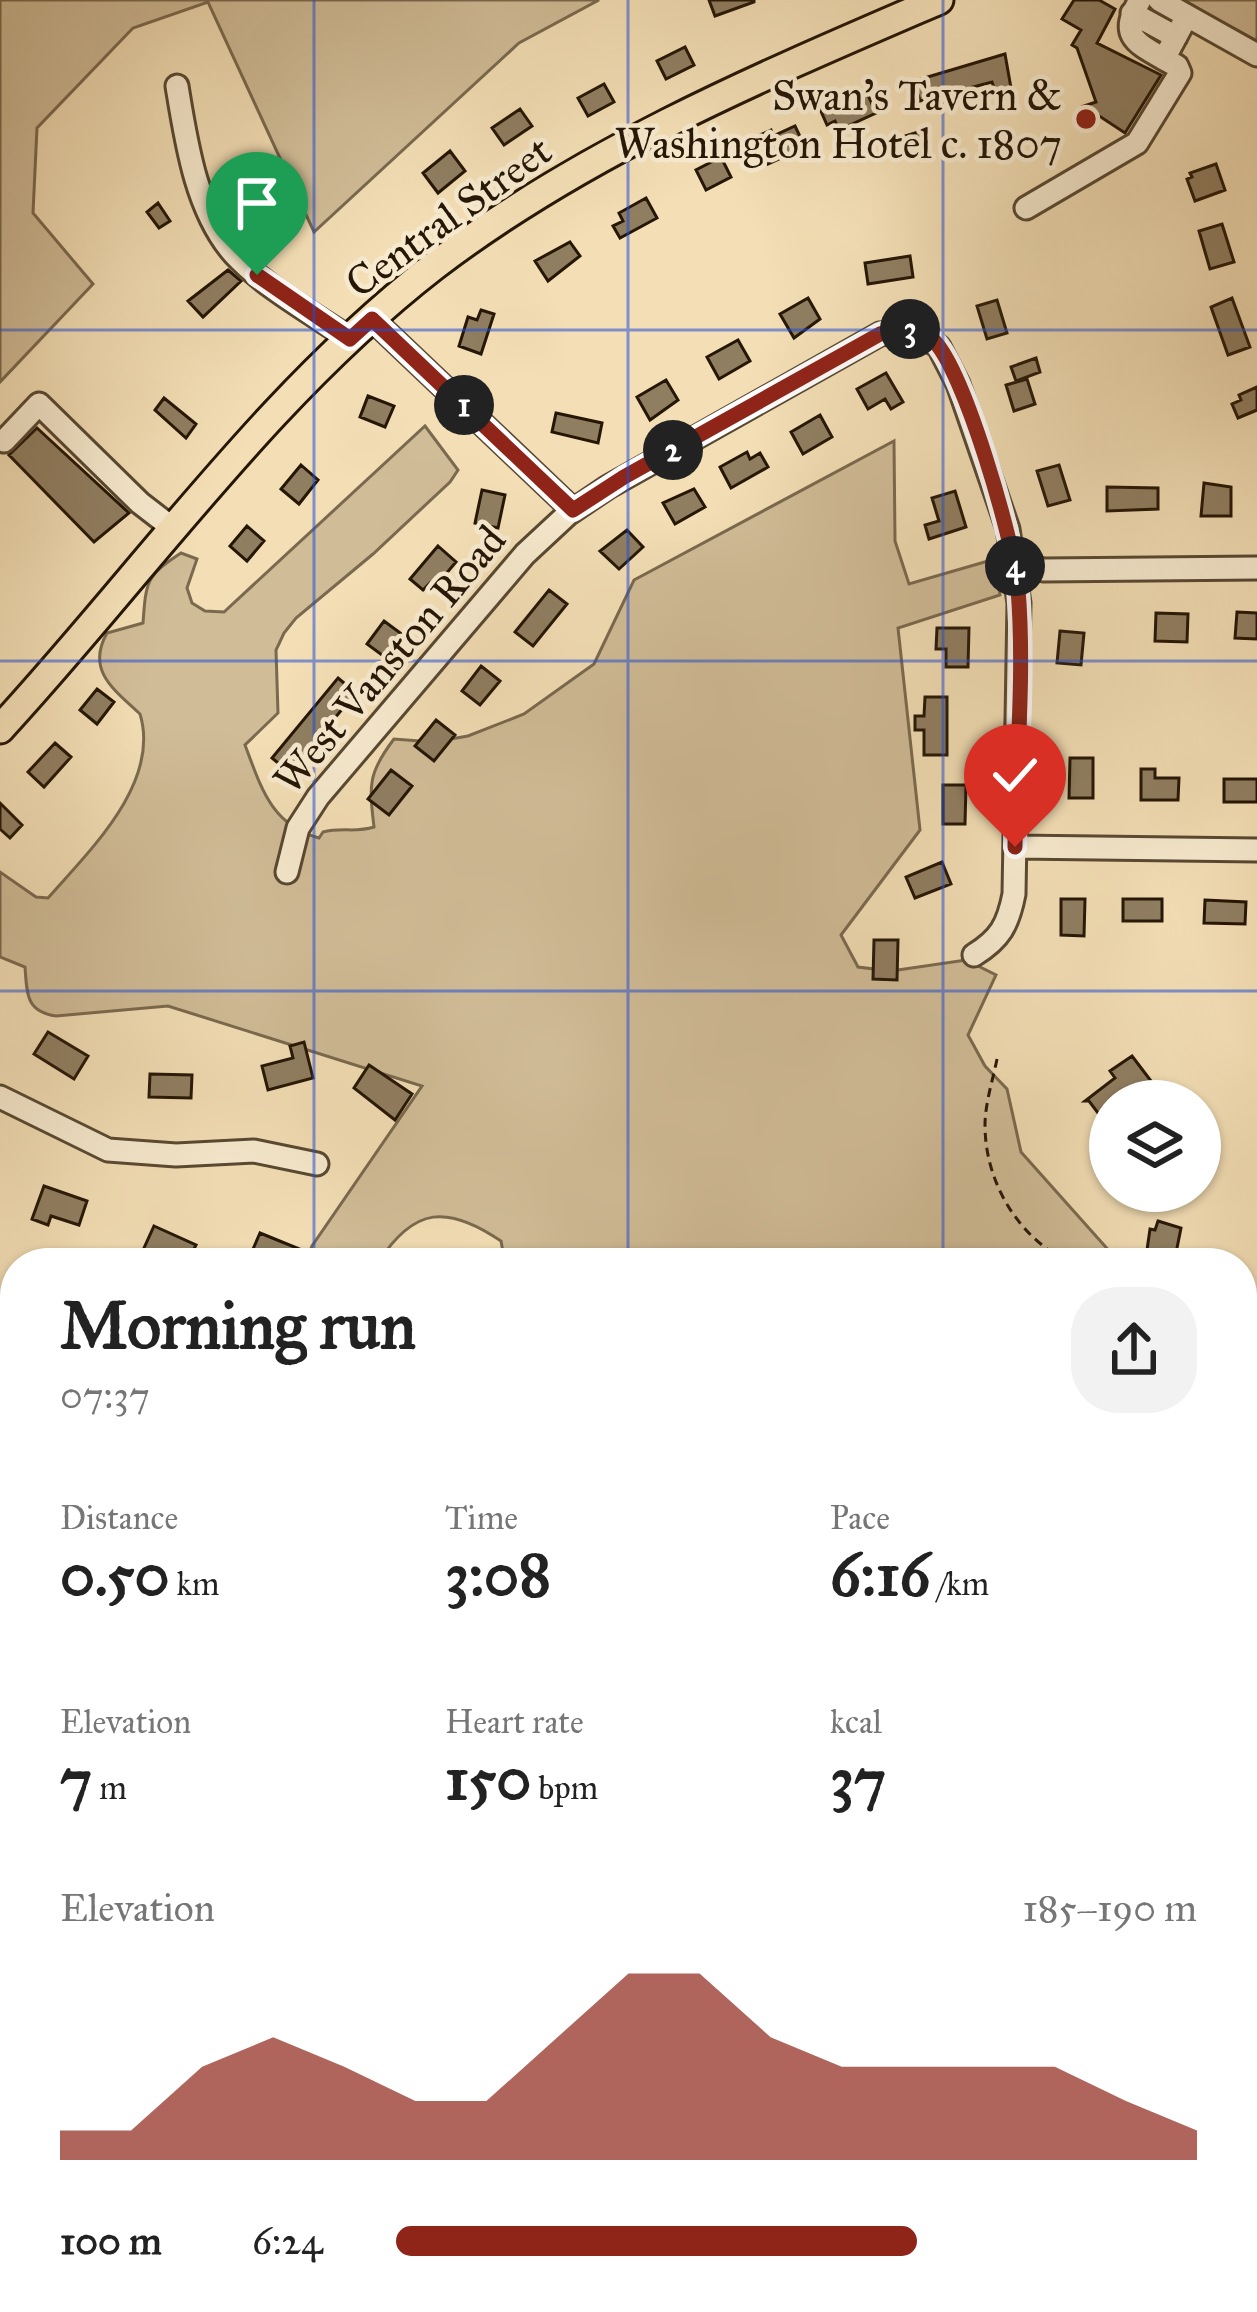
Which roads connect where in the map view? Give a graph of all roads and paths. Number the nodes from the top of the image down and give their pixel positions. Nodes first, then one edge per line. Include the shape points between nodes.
1 (939, 0) edge
2 (1159, 0) edge
3 (1136, 7) edge
4 (1187, 16) junction
5 (1176, 37) junction
6 (1257, 55) edge
7 (1165, 59) junction
8 (177, 86) dead end
9 (1027, 208) dead end
10 (372, 319) junction
11 (350, 339) junction
12 (4, 441) dead end
13 (573, 510) junction
14 (175, 530) junction
15 (1015, 564) junction
16 (1257, 568) edge
17 (0, 729) edge
18 (1015, 847) junction
19 (1257, 850) edge
20 (287, 872) dead end
21 (974, 955) dead end
22 (997, 1059) dead end
23 (0, 1097) edge
24 (317, 1164) dead end
25 (1044, 1248) edge

1 - 10 main road, Central Street via 583,169 433,267
2 - 4 street
3 - 5 street
3 - 7 street via 1131,36
4 - 5 street
4 - 6 street
5 - 7 street
7 - 9 street via 1180,73 1137,143
8 - 11 street via 189,151 223,240 268,284
10 - 11 main road, Central Street
10 - 13 street
11 - 14 main road, Central Street via 259,429
12 - 14 street via 39,404
13 - 15 street, West Vanston Road via 880,334 907,328 933,339 958,384
13 - 20 street, West Vanston Road via 525,554 318,797 298,828
14 - 17 main road, Central Street
15 - 16 street
15 - 18 street
18 - 19 street
18 - 21 street via 1010,913 995,942
22 - 25 path via 985,1124 1004,1202
23 - 24 street via 108,1150 254,1151

